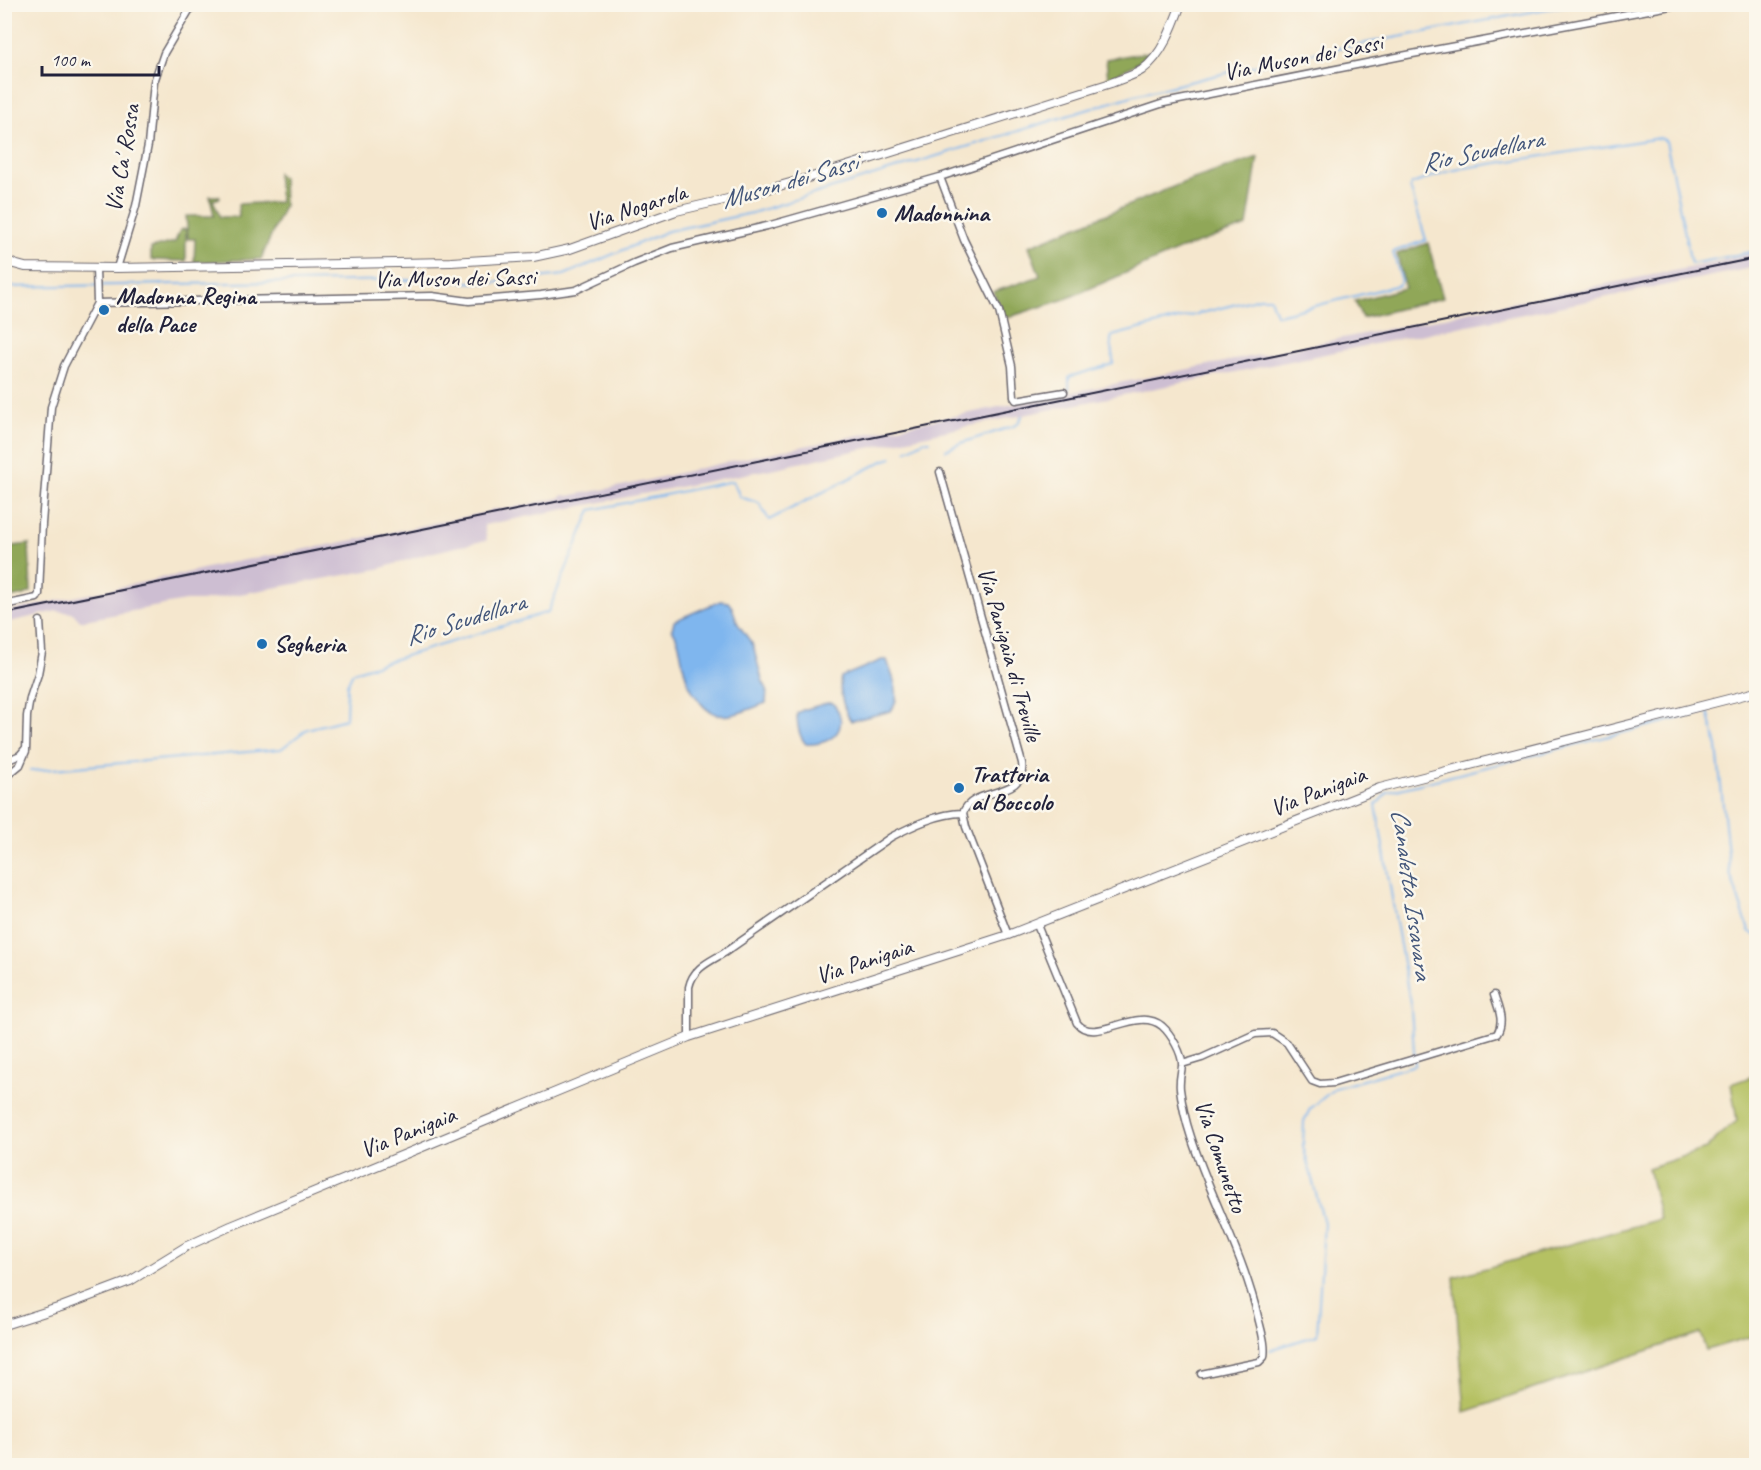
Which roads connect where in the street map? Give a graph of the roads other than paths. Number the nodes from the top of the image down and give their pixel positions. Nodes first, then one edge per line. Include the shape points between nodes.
1 (193, 4) edge
2 (1182, 4) edge
3 (1681, 4) edge
4 (940, 177) junction
5 (4, 258) edge
6 (117, 268) junction
7 (96, 270) junction
8 (97, 300) junction
9 (1064, 392) dead end
10 (940, 472) dead end
11 (4, 605) edge
12 (40, 621) dead end
13 (1756, 692) edge
14 (27, 741) junction
15 (4, 762) edge
16 (6, 775) edge
17 (963, 813) junction
18 (1036, 925) junction
19 (1008, 935) junction
20 (1494, 994) dead end
21 (689, 1037) junction
22 (1182, 1064) junction
23 (4, 1325) edge
24 (1201, 1374) dead end

1 - 6 street, Via Ca' Rossa via 165,53 154,82 136,206
2 - 6 street, Via Nogarola via 1171,32 1141,71 822,174 676,211 570,249 533,257 451,262
3 - 4 street, Via Muson dei Sassi via 1164,103
4 - 8 street, Via Muson dei Sassi via 767,226 672,248 576,290 560,293 469,301 432,296
4 - 9 street via 964,240 999,311 1012,366 1014,397 1016,400
5 - 7 street via 25,267
6 - 7 street
7 - 8 street
8 - 11 street via 64,366 51,407 39,594 37,598
10 - 17 street, Via Panigaia di Treville via 1023,768 1018,781 970,802
12 - 14 street via 42,652 30,698
13 - 18 street, Via Panigaia via 1380,788
14 - 15 street via 20,755
14 - 16 street via 20,765
17 - 19 street
17 - 21 street, Via Panigaia di Treville via 916,825 891,837 698,969 688,987
18 - 19 street, Via Panigaia
18 - 22 street, Via Comunetto via 1081,1028 1095,1030 1139,1020 1155,1022 1168,1033
19 - 21 street, Via Panigaia
20 - 22 street via 1502,1018 1497,1034 1334,1083 1312,1081 1287,1043 1272,1033 1255,1034
21 - 23 street, Via Panigaia via 231,1226 187,1246 130,1281
22 - 24 street, Via Comunetto via 1180,1085 1190,1134 1252,1293 1265,1352 1259,1362

